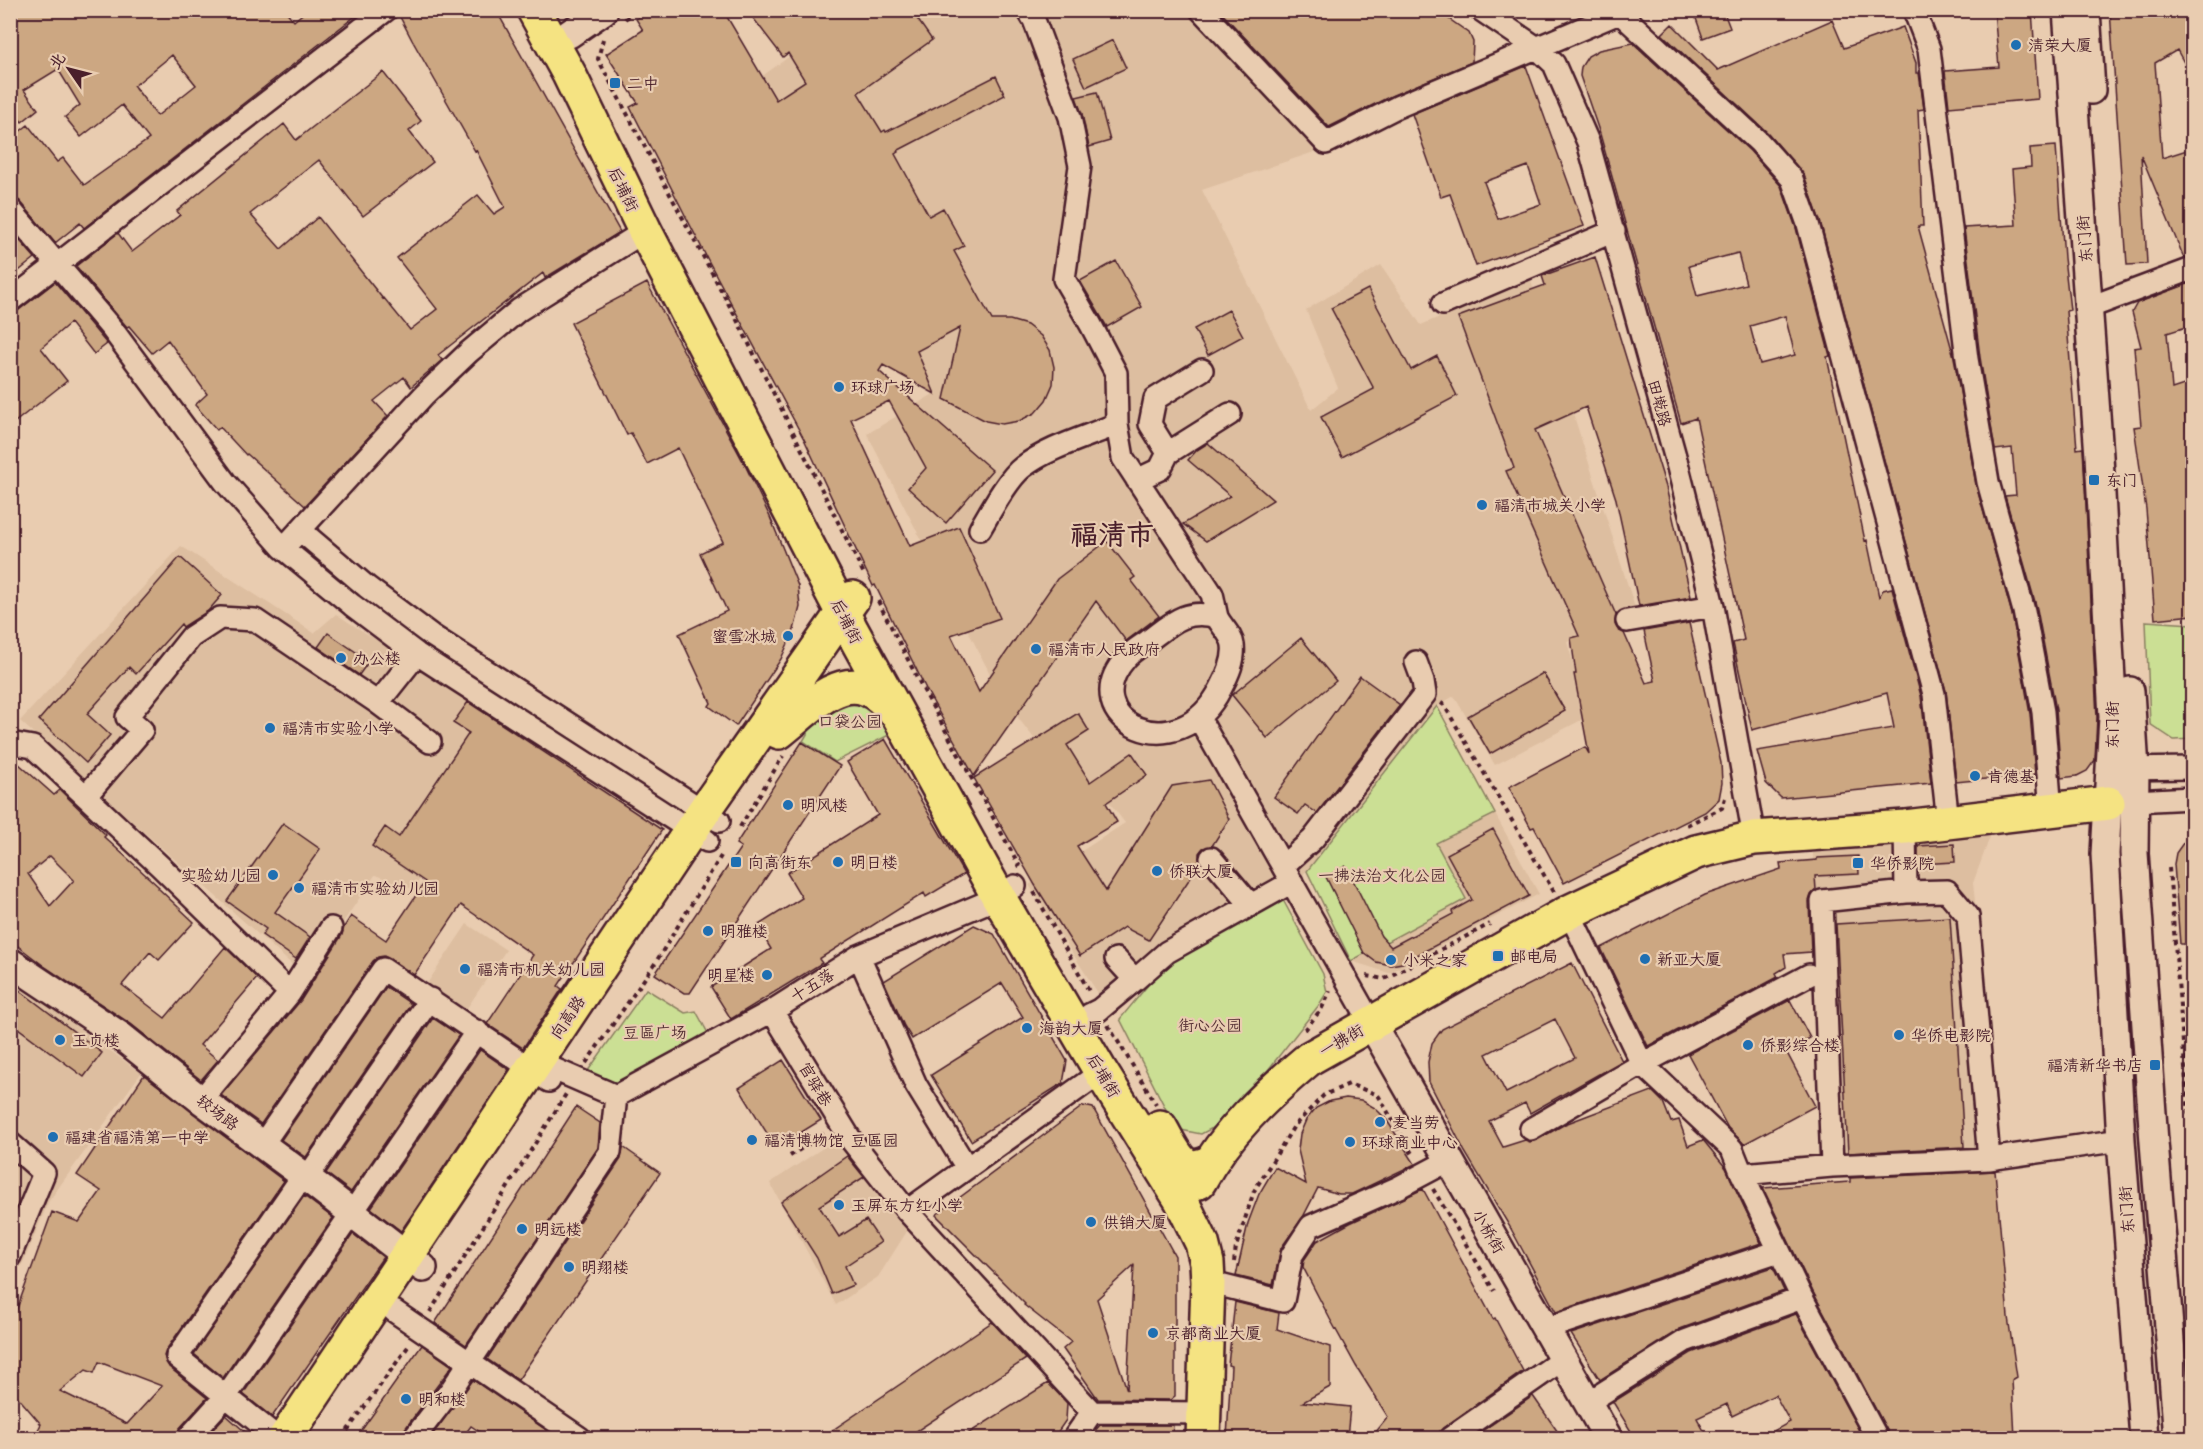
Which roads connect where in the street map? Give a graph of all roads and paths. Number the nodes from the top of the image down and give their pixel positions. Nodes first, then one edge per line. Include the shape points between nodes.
1 (386, 10) edge
2 (534, 10) edge
3 (637, 10) edge
4 (1028, 10) edge
5 (1201, 10) edge
6 (1453, 10) edge
7 (1914, 10) edge
8 (2067, 10) edge
9 (2086, 10) edge
10 (1623, 12) edge
11 (1476, 17) edge
12 (610, 21) edge
13 (562, 22) edge
14 (1537, 48) junction
15 (10, 209) edge
16 (1614, 231) junction
17 (648, 237) junction
18 (58, 265) junction
19 (2193, 270) edge
20 (10, 301) edge
21 (1443, 304) dead end
22 (2097, 304) junction
23 (1202, 370) dead end
24 (1230, 414) dead end
25 (1117, 424) junction
26 (1168, 453) junction
27 (1137, 480) junction
28 (980, 529) dead end
29 (305, 535) junction
30 (289, 553) junction
31 (1713, 606) junction
32 (859, 607) junction
33 (1217, 616) junction
34 (1627, 621) dead end
35 (417, 654) junction
36 (1416, 662) dead end
37 (1425, 694) junction
38 (378, 703) junction
39 (1199, 718) junction
40 (900, 719) junction
41 (779, 732) junction
42 (430, 742) dead end
43 (10, 743) edge
44 (2193, 768) edge
45 (2123, 769) junction
46 (1728, 787) dead end
47 (86, 796) junction
48 (2193, 798) edge
49 (2121, 802) junction
50 (2051, 811) junction
51 (1948, 822) junction
52 (705, 826) junction
53 (1905, 827) junction
54 (1680, 829) dead end
55 (1754, 838) junction
56 (1211, 858) dead end
57 (2169, 868) dead end
58 (1287, 874) junction
59 (1017, 886) junction
60 (1906, 892) junction
61 (1556, 900) junction
62 (1250, 904) junction
63 (1500, 919) dead end
64 (331, 928) dead end
65 (860, 956) junction
66 (1116, 959) dead end
67 (10, 962) edge
68 (1359, 969) dead end
69 (1809, 975) dead end
70 (1135, 980) junction
71 (1330, 984) dead end
72 (290, 993) junction
73 (430, 999) junction
74 (772, 1011) junction
75 (1094, 1012) junction
76 (1371, 1023) junction
77 (477, 1032) junction
78 (1301, 1034) dead end
79 (1642, 1064) junction
80 (1101, 1072) junction
81 (546, 1073) junction
82 (616, 1096) junction
83 (201, 1100) junction
84 (1160, 1112) dead end
85 (840, 1123) junction
86 (1531, 1129) dead end
87 (2121, 1140) junction
88 (10, 1143) edge
89 (262, 1145) junction
90 (790, 1156) dead end
91 (2193, 1156) edge
92 (1989, 1159) junction
93 (1448, 1161) junction
94 (1209, 1163) junction
95 (1832, 1166) junction
96 (967, 1168) junction
97 (1424, 1173) junction
98 (1742, 1174) junction
99 (307, 1179) junction
100 (1185, 1203) junction
101 (907, 1212) junction
102 (353, 1215) junction
103 (1779, 1251) junction
104 (10, 1256) edge
105 (423, 1268) junction
106 (1219, 1284) junction
107 (1496, 1293) dead end
108 (1802, 1298) junction
109 (394, 1311) junction
110 (1545, 1329) junction
111 (1562, 1360) junction
112 (469, 1363) junction
113 (226, 1396) junction
114 (1587, 1403) junction
115 (1092, 1412) junction
116 (1203, 1426) edge
117 (188, 1438) edge
118 (278, 1438) edge
119 (285, 1438) edge
120 (306, 1438) edge
121 (414, 1438) edge
122 (580, 1438) edge
123 (1074, 1438) edge
124 (1450, 1438) edge
125 (1608, 1438) edge
126 (1877, 1438) edge
127 (2144, 1438) edge
128 (2178, 1438) edge

1 - 18 street
2 - 17 main road, 后埔街
3 - 12 path
4 - 25 street via 1070,117 1080,166 1064,279 1116,373
5 - 14 street via 1326,142 1396,106
6 - 11 path
7 - 50 street via 1929,49 1967,359 1988,482 2024,611 2043,712
8 - 22 street, 东门街
9 - 22 street, 东门街
10 - 14 street
10 - 51 street via 1792,178 1808,224 1934,694
11 - 14 street, 田墘路
12 - 13 street
12 - 32 path via 598,58 736,318
13 - 32 main road, 后埔街
14 - 16 street, 田墘路 via 1554,63 1588,142
15 - 18 street
16 - 21 street
16 - 31 street, 田墘路
17 - 29 street via 519,310 469,352 424,395
17 - 32 main road, 后埔街
18 - 20 street
18 - 30 street via 112,328 225,482
19 - 22 street
22 - 45 street, 东门街
23 - 26 street via 1155,399 1150,424
24 - 26 street
25 - 27 street via 1123,458
25 - 28 street via 1048,452 1021,468
26 - 27 street via 1160,469
27 - 33 street via 1212,594
29 - 30 street
29 - 52 street via 432,635
30 - 35 street
31 - 34 street
31 - 55 street, 田墘路
32 - 40 main road, 后埔街
32 - 41 main road, 向高路
32 - 52 main road, 向高路
32 - 59 main road, 后埔街 via 918,720
32 - 59 path via 935,711
33 - 39 street via 1233,643 1230,672 1214,704
33 - 39 street via 1188,614 1170,625 1126,658 1115,676 1112,693 1116,711 1138,730 1151,733 1176,729
35 - 38 street
35 - 52 street
36 - 37 street
37 - 58 street
37 - 61 path via 1444,705
38 - 42 street
38 - 47 street via 255,620 220,618 191,637 127,717 142,730
39 - 58 street
40 - 41 main road, 向高路 via 881,695 867,687 848,686 829,692
40 - 59 main road, 后埔街
41 - 52 main road, 向高路
43 - 47 street via 33,747
44 - 45 street
45 - 49 street, 东门街
46 - 54 path via 1722,808
47 - 72 street
48 - 49 street
49 - 50 main road
49 - 87 street, 东门街 via 2105,854
49 - 128 street, 东门街 via 2134,853
50 - 51 main road
51 - 53 main road
52 - 81 main road, 向高路
53 - 55 main road
53 - 60 street
55 - 61 main road via 1696,852
56 - 62 street
57 - 91 path
58 - 62 street
58 - 76 street
59 - 65 street, 十五落
59 - 75 main road, 后埔街
59 - 75 path
59 - 80 main road, 后埔街
60 - 92 street via 1947,891 1968,916
60 - 95 street via 1822,901
61 - 76 main road
61 - 79 street
62 - 70 street via 1167,952
63 - 68 path via 1384,979 1367,976
64 - 72 street
65 - 74 street, 十五落
65 - 96 street via 916,1085
66 - 70 street
67 - 83 street, 较场路 via 122,1037
69 - 79 street
70 - 75 street
71 - 78 path via 1326,1001
72 - 83 street
73 - 77 street
73 - 89 street via 383,969
73 - 99 street
74 - 82 street, 十五落
74 - 85 street, 官驿巷
75 - 84 path
75 - 94 main road, 后埔街 via 1179,1157 1188,1166
76 - 93 street, 小桥街
76 - 94 main road, 一拂街 via 1310,1058 1276,1086
76 - 100 main road, 一拂街 via 1361,1045 1321,1074 1254,1137 1214,1198
77 - 81 street
77 - 102 street
79 - 86 street
79 - 98 street via 1732,1149
80 - 96 street
80 - 100 main road, 后埔街
81 - 82 street
81 - 105 main road, 向高路
81 - 119 main road, 向高路
82 - 112 street via 610,1152
83 - 89 street, 较场路
85 - 90 path
85 - 101 street, 官驿巷
87 - 92 street
87 - 127 street, 东门街
88 - 104 street via 44,1173
89 - 99 street, 较场路
92 - 95 street
93 - 97 street
93 - 110 street, 小桥街
94 - 100 main road, 一拂街
95 - 98 street
96 - 101 street
97 - 106 street via 1311,1226 1292,1255 1283,1301
97 - 106 path via 1378,1095 1349,1084 1324,1095 1294,1126 1254,1191
97 - 107 path
98 - 103 street
99 - 102 street, 较场路
99 - 113 street via 294,1187 177,1357
100 - 106 main road
101 - 115 street, 官驿巷
102 - 105 street, 较场路
102 - 113 street
103 - 108 street
103 - 110 street
105 - 109 main road, 向高路
106 - 116 main road
108 - 114 street via 1685,1341
108 - 126 street
109 - 112 street
109 - 120 main road, 向高路
110 - 111 street, 小桥街
111 - 114 street, 小桥街
111 - 124 street
112 - 121 street
112 - 122 street
113 - 117 street
113 - 118 street
114 - 125 street, 小桥街
115 - 116 street
115 - 123 street

